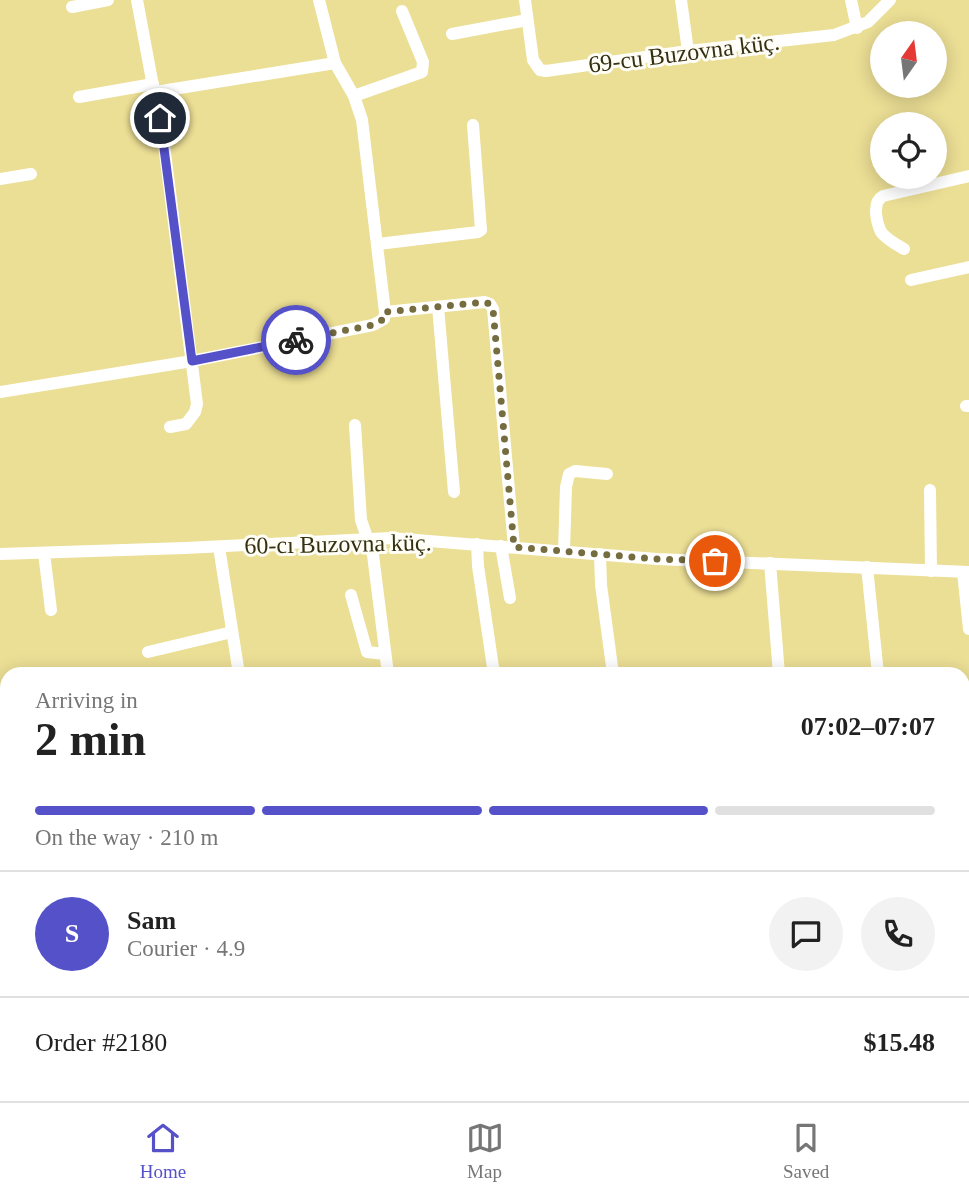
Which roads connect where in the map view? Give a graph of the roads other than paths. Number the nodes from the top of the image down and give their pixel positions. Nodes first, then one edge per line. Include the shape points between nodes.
1 (108, 0) edge
2 (137, 0) edge
3 (319, 0) edge
4 (525, 0) edge
5 (681, 0) edge
6 (851, 0) edge
7 (890, 0) edge
8 (72, 7) dead end
9 (402, 11) dead end
10 (527, 20) junction
11 (857, 28) junction
12 (452, 34) dead end
13 (688, 51) junction
14 (335, 63) junction
15 (154, 88) junction
16 (354, 96) junction
17 (79, 97) dead end
18 (473, 125) dead end
19 (31, 174) dead end
20 (969, 176) edge
21 (0, 179) edge
22 (377, 244) junction
23 (904, 249) dead end
24 (969, 267) edge
25 (911, 281) dead end
26 (438, 307) junction
27 (385, 312) junction
28 (192, 361) junction
29 (0, 392) edge
30 (355, 425) dead end
31 (170, 426) dead end
32 (607, 474) dead end
33 (930, 490) dead end
34 (454, 492) dead end
35 (367, 539) junction
36 (477, 544) junction
37 (508, 546) junction
38 (219, 547) junction
39 (564, 551) junction
40 (44, 553) junction
41 (0, 554) edge
42 (600, 554) junction
43 (770, 563) junction
44 (867, 567) junction
45 (931, 571) junction
46 (966, 572) edge
47 (351, 595) dead end
48 (510, 598) dead end
49 (51, 610) dead end
50 (969, 629) edge
51 (232, 632) junction
52 (148, 652) dead end
53 (385, 654) junction
54 (238, 667) edge
55 (387, 667) edge
56 (493, 667) edge
57 (612, 667) edge
58 (778, 667) edge
59 (876, 667) edge

1 - 8 street
2 - 15 street
3 - 14 street
4 - 10 street, 69-cu Buzovna küç.
5 - 13 street
6 - 11 street
7 - 11 street, 69-cu Buzovna küç.
9 - 16 street via 423,62 422,72
10 - 12 street
10 - 13 street, 69-cu Buzovna küç. via 533,60 540,70
11 - 13 street, 69-cu Buzovna küç. via 834,36
14 - 15 street
14 - 16 street
15 - 17 street
15 - 28 street
16 - 22 street via 362,120
18 - 22 street via 481,230
19 - 21 street
20 - 23 street via 877,199 881,232
22 - 27 street
24 - 25 street
26 - 27 street
26 - 34 street
26 - 37 street via 485,302 493,309
27 - 28 street via 384,319 373,325
28 - 29 street
28 - 31 street via 195,412 186,424
30 - 35 street via 361,520
32 - 39 street via 569,474
33 - 45 street
35 - 36 street, 60-cı Buzovna küç.
35 - 38 street, 60-cı Buzovna küç.
35 - 53 street
36 - 37 street, 60-cı Buzovna küç.
36 - 56 street
37 - 39 street, 60-cı Buzovna küç.
37 - 48 street
38 - 40 street, 60-cı Buzovna küç.
38 - 51 street
39 - 42 street, 60-cı Buzovna küç.
40 - 41 street, 60-cı Buzovna küç.
40 - 49 street
42 - 43 street, 60-cı Buzovna küç.
42 - 57 street
43 - 44 street, 60-cı Buzovna küç.
43 - 58 street
44 - 45 street, 60-cı Buzovna küç.
44 - 59 street
45 - 46 street, 60-cı Buzovna küç.
46 - 50 street
47 - 53 street via 367,652
51 - 52 street
51 - 54 street
53 - 55 street

